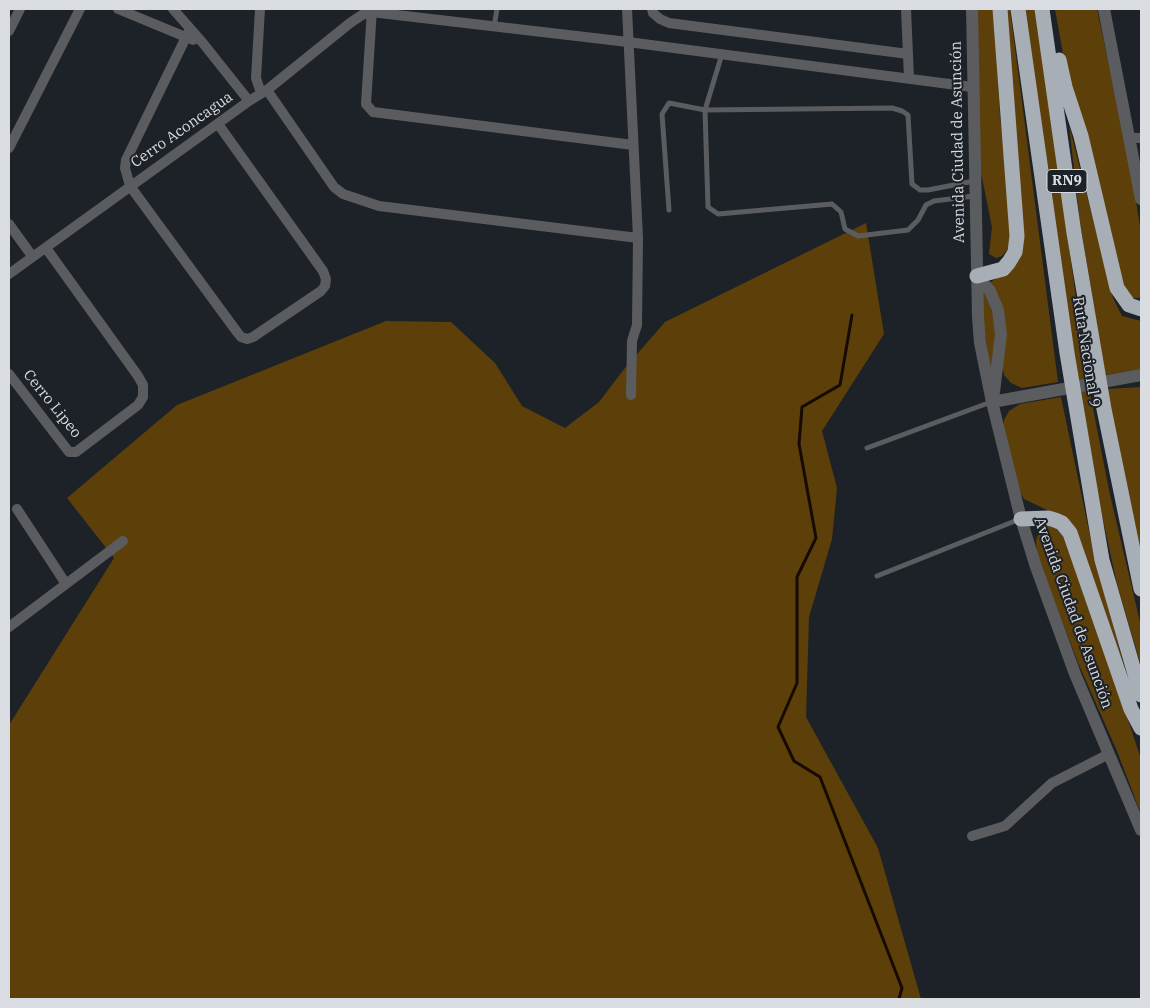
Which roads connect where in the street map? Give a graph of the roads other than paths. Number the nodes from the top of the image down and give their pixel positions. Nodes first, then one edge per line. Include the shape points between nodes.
1 (20, 9) edge
2 (80, 9) edge
3 (118, 9) edge
4 (173, 9) edge
5 (260, 9) edge
6 (497, 9) edge
7 (627, 9) edge
8 (652, 9) edge
9 (906, 9) edge
10 (972, 9) edge
11 (1000, 9) edge
12 (1018, 9) edge
13 (1042, 9) edge
14 (1046, 9) edge
15 (1104, 9) edge
16 (372, 11) edge
17 (494, 28) junction
18 (9, 31) edge
19 (188, 33) junction
20 (628, 42) junction
21 (722, 54) junction
22 (908, 54) junction
23 (909, 78) junction
24 (972, 88) junction
25 (264, 92) junction
26 (249, 101) junction
27 (705, 110) junction
28 (218, 124) junction
29 (1136, 138) edge
30 (633, 145) junction
31 (9, 148) edge
32 (974, 181) junction
33 (130, 186) junction
34 (975, 196) junction
35 (1141, 200) edge
36 (669, 210) dead end
37 (9, 224) edge
38 (638, 238) junction
39 (46, 248) junction
40 (32, 256) junction
41 (9, 274) edge
42 (976, 276) junction
43 (1141, 309) edge
44 (9, 374) edge
45 (1141, 375) edge
46 (632, 395) dead end
47 (992, 402) junction
48 (867, 448) dead end
49 (18, 509) dead end
50 (1021, 519) junction
51 (123, 541) dead end
52 (877, 576) dead end
53 (66, 584) junction
54 (1141, 590) edge
55 (9, 627) edge
56 (1141, 696) edge
57 (1141, 728) edge
58 (1109, 754) junction
59 (1141, 830) edge
60 (972, 836) dead end

1 - 18 street
2 - 31 street
3 - 19 street
4 - 19 street
5 - 25 street via 256,78
6 - 17 lane
7 - 20 street
8 - 22 street via 660,19 669,23
9 - 22 street
10 - 24 street, Avenida Ciudad de Asunción
11 - 42 highway via 1017,236 1010,262 1003,268
12 - 56 highway, Ruta Nacional 9 / RN9 via 1067,353 1102,560
13 - 54 highway, Ruta Nacional 9 / RN9 via 1074,233 1104,409
14 - 43 highway via 1081,136 1117,288 1129,305
15 - 29 street
16 - 17 street
16 - 25 street, Cerro Aconcagua via 350,23
16 - 30 street via 366,104 373,112
17 - 20 street
19 - 26 street via 202,42
19 - 33 street via 126,160
20 - 21 street
20 - 30 street
21 - 23 street
21 - 27 lane
22 - 23 street
23 - 24 street
24 - 32 street, Avenida Ciudad de Asunción
25 - 26 street, Cerro Aconcagua
25 - 38 street via 334,187 343,194 379,206
26 - 28 street, Cerro Aconcagua
27 - 32 lane via 892,108 908,115 912,184 920,190 928,190
27 - 34 lane via 708,207 718,214 832,204 841,212 845,229 858,236 908,230 926,205
27 - 36 lane via 669,103 662,114
28 - 33 street, Cerro Aconcagua
28 - 33 street via 323,272 326,279 321,291 253,337 242,337
29 - 35 street
30 - 38 street
32 - 34 street, Avenida Ciudad de Asunción
33 - 39 street, Cerro Aconcagua
34 - 42 street, Avenida Ciudad de Asunción
37 - 40 street
38 - 46 street
39 - 40 street, Cerro Aconcagua
39 - 44 street, Cerro Lipeo via 138,376 143,385 143,397 138,405 76,452 69,452
40 - 41 street, Cerro Aconcagua
42 - 47 street, Avenida Ciudad de Asunción via 980,343
42 - 47 street, Avenida Ciudad de Asunción via 990,290 998,310 1001,334
45 - 47 street
47 - 48 lane
47 - 50 street, Avenida Ciudad de Asunción
49 - 53 street
50 - 52 lane
50 - 57 highway via 1048,518 1062,523 1070,533 1131,709
50 - 58 street, Avenida Ciudad de Asunción via 1075,674
51 - 53 street
53 - 55 street
58 - 59 street, Avenida Ciudad de Asunción
58 - 60 street via 1052,783 1005,826

